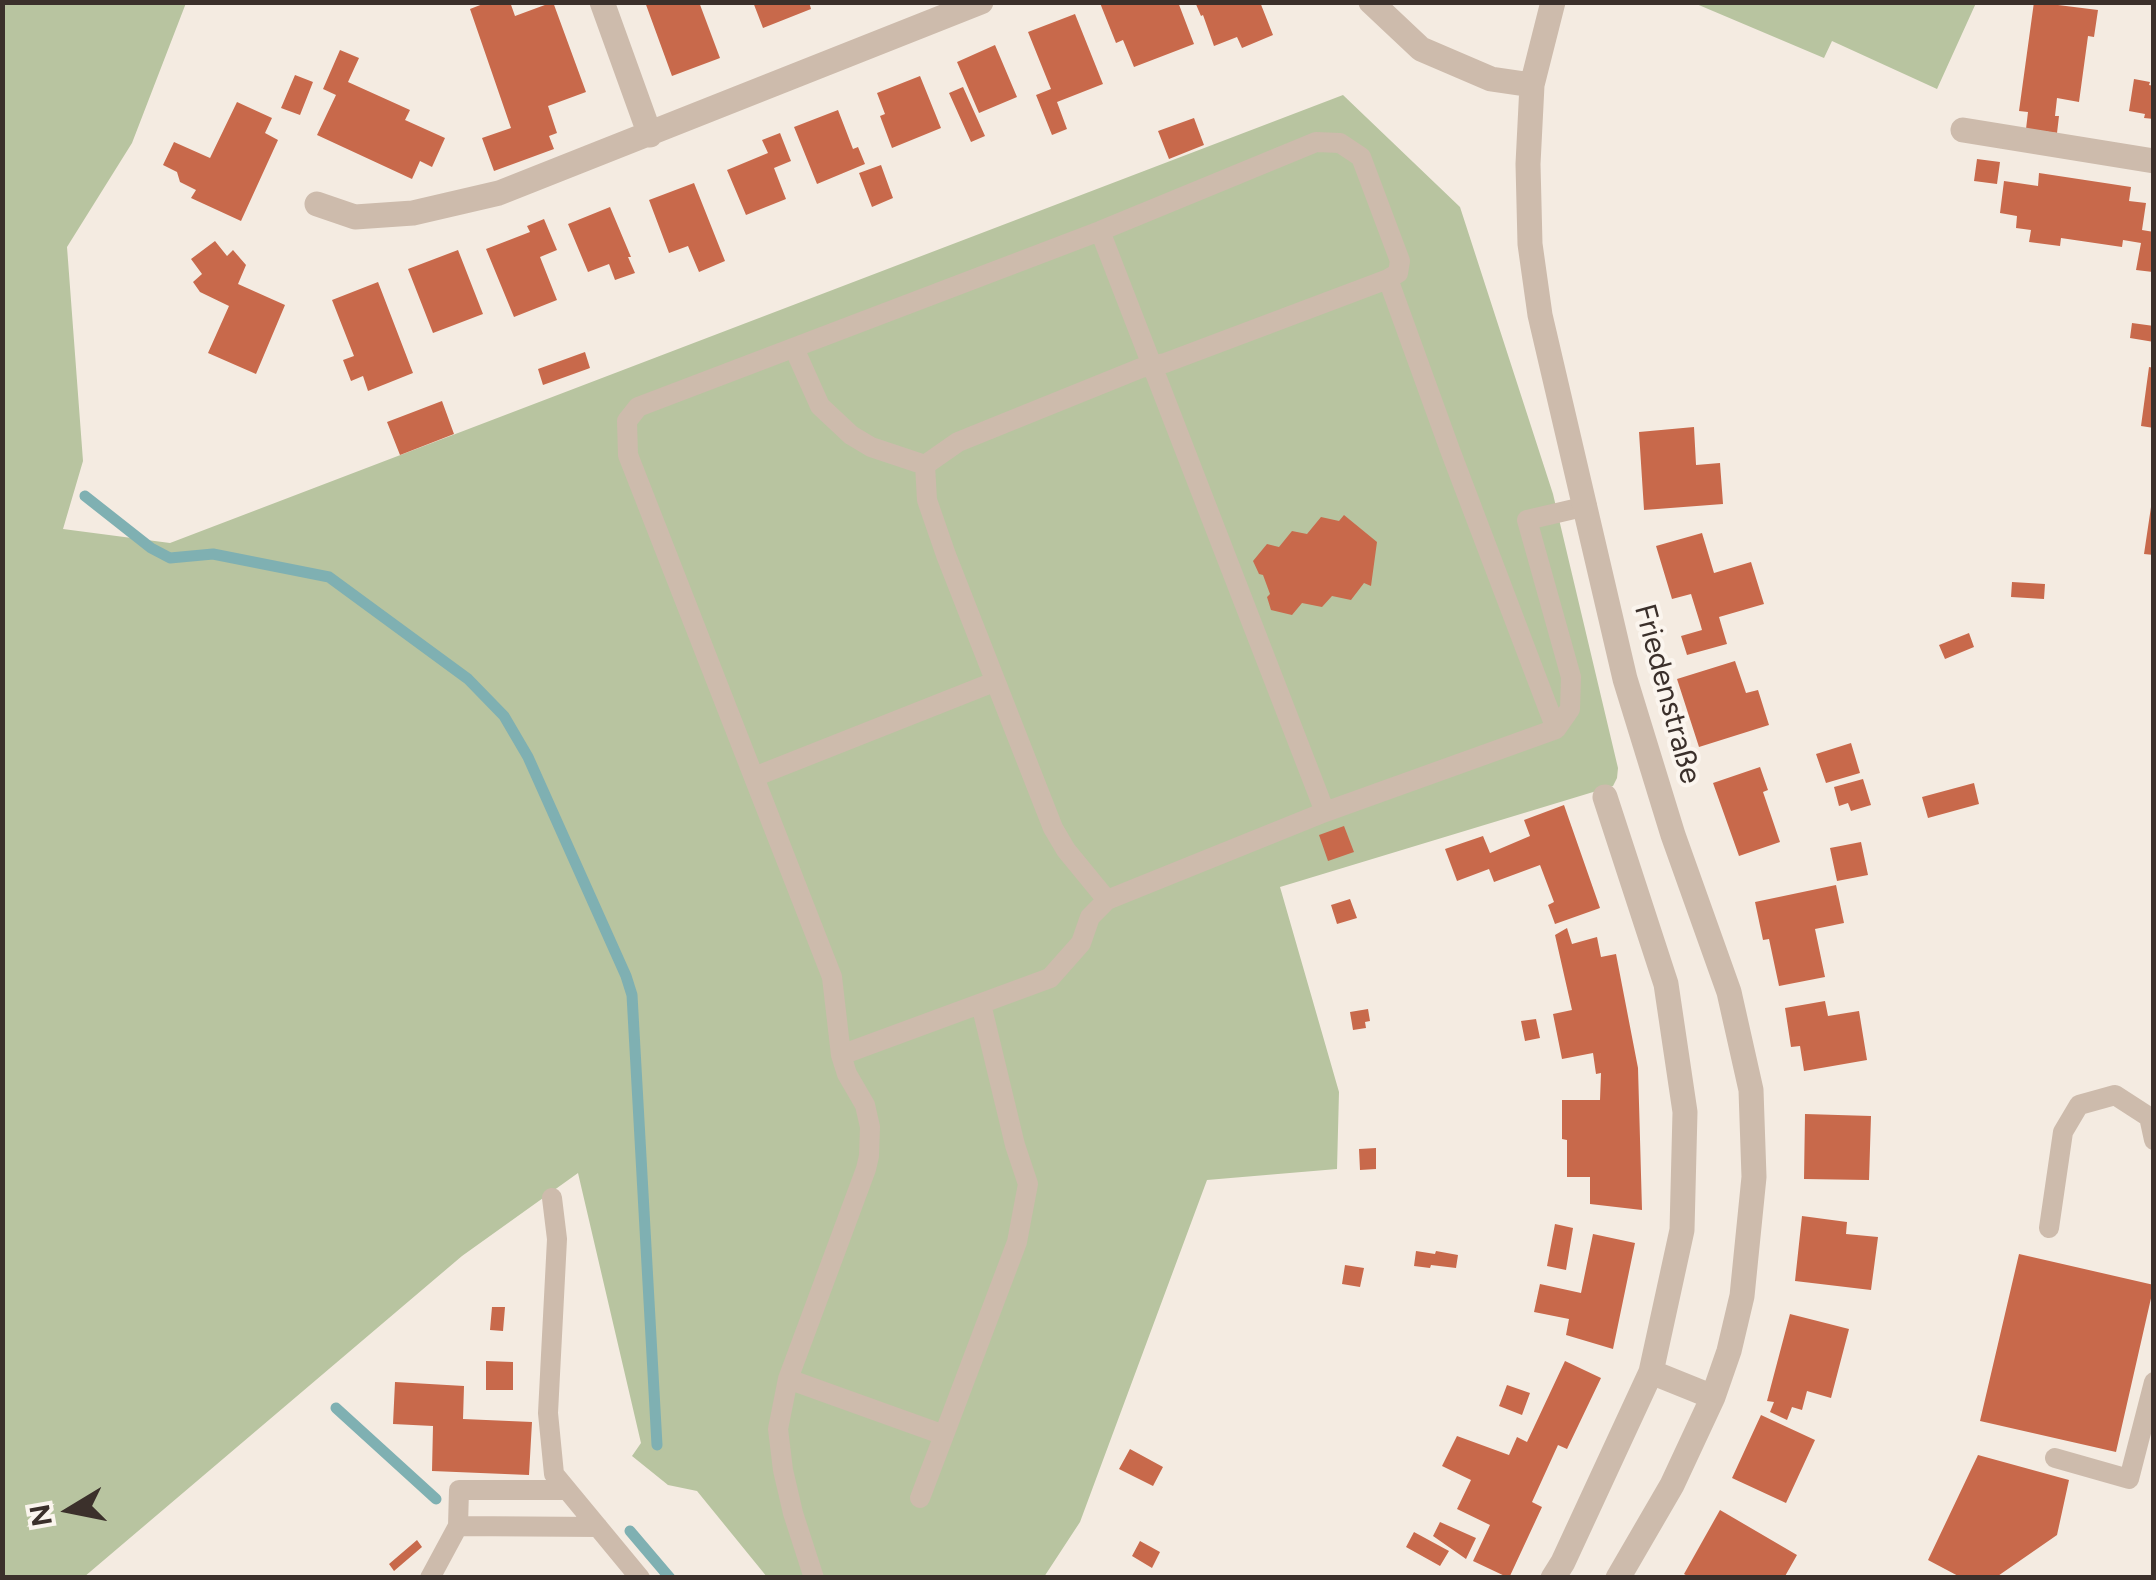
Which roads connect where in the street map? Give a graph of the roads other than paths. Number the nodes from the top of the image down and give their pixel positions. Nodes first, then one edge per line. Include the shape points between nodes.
1 (602, 2) edge
2 (981, 2) edge
3 (1372, 2) edge
4 (1554, 2) edge
5 (1532, 84) junction
6 (1963, 130) dead end
7 (650, 135) junction
8 (2154, 161) edge
9 (317, 204) dead end
10 (1100, 231) junction
11 (1388, 279) junction
12 (794, 348) junction
13 (1153, 366) junction
14 (925, 464) junction
15 (1586, 506) junction
16 (994, 682) junction
17 (1556, 728) junction
18 (754, 778) junction
19 (1605, 797) dead end
20 (1324, 812) junction
21 (1107, 900) junction
22 (981, 1004) junction
23 (841, 1055) junction
24 (2154, 1140) edge
25 (552, 1198) dead end
26 (2048, 1228) dead end
27 (1651, 1372) junction
28 (788, 1379) junction
29 (2154, 1382) edge
30 (1713, 1397) junction
31 (944, 1435) junction
32 (2054, 1458) dead end
33 (567, 1490) junction
34 (920, 1498) dead end
35 (458, 1526) junction
36 (598, 1528) junction
37 (430, 1578) edge
38 (640, 1578) edge
39 (814, 1578) edge
40 (1553, 1578) edge
41 (1618, 1578) edge

1 - 7 street
2 - 7 street
3 - 5 street via 1421,49 1491,79
4 - 5 street, Friedenstraße
5 - 15 street, Friedenstraße via 1530,244 1540,315
6 - 8 street
7 - 9 street via 499,193 413,213 355,218
10 - 11 lane via 1316,142 1340,143 1361,157 1400,261
10 - 12 lane
10 - 13 lane
11 - 13 lane
11 - 17 lane
12 - 14 lane via 820,406 850,435
12 - 18 lane via 638,407 627,421 628,455
13 - 14 lane via 958,442
13 - 20 lane
14 - 16 lane via 927,500
15 - 17 lane via 1528,520 1571,677 1570,709
15 - 30 street, Friedenstraße via 1625,680 1729,992 1751,1090 1754,1177 1742,1296
16 - 18 lane
16 - 21 lane via 1054,828
17 - 20 lane
18 - 23 lane via 832,977
19 - 27 street via 1666,984 1684,1112 1682,1230
20 - 21 lane
21 - 22 lane via 1050,978
22 - 23 lane
22 - 31 lane via 1028,1184 1018,1242
23 - 28 lane via 865,1106 870,1156
24 - 26 lane via 2148,1116 2116,1096 2080,1104 2063,1132
25 - 33 lane via 558,1240 548,1413 554,1474
27 - 30 street
27 - 40 street
28 - 31 lane
28 - 39 lane via 778,1429 783,1470
29 - 32 lane via 2129,1479
30 - 41 street, Friedenstraße
31 - 34 lane
33 - 35 lane via 459,1490
33 - 36 lane
35 - 36 lane
35 - 37 lane
36 - 38 lane

